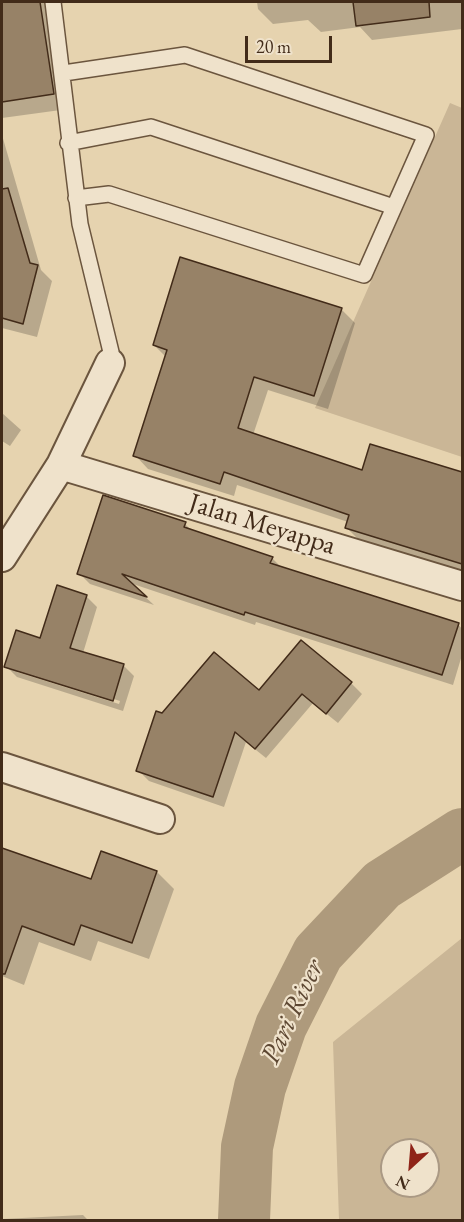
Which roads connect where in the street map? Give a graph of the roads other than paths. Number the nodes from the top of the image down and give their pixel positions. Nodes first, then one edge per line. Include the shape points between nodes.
1 (53, 2) edge
2 (64, 73) junction
3 (68, 143) junction
4 (76, 198) junction
5 (394, 207) junction
6 (110, 363) joint
7 (61, 465) junction
8 (2, 557) edge
9 (462, 586) edge
10 (2, 767) edge
11 (160, 819) dead end

1 - 2 lane
2 - 3 lane
2 - 5 lane via 185,54 426,135
3 - 4 lane
3 - 5 lane via 151,127
4 - 5 lane via 109,194 363,275
4 - 6 lane via 111,352
6 - 7 street
7 - 8 street
7 - 9 street, Jalan Meyappa
10 - 11 street

